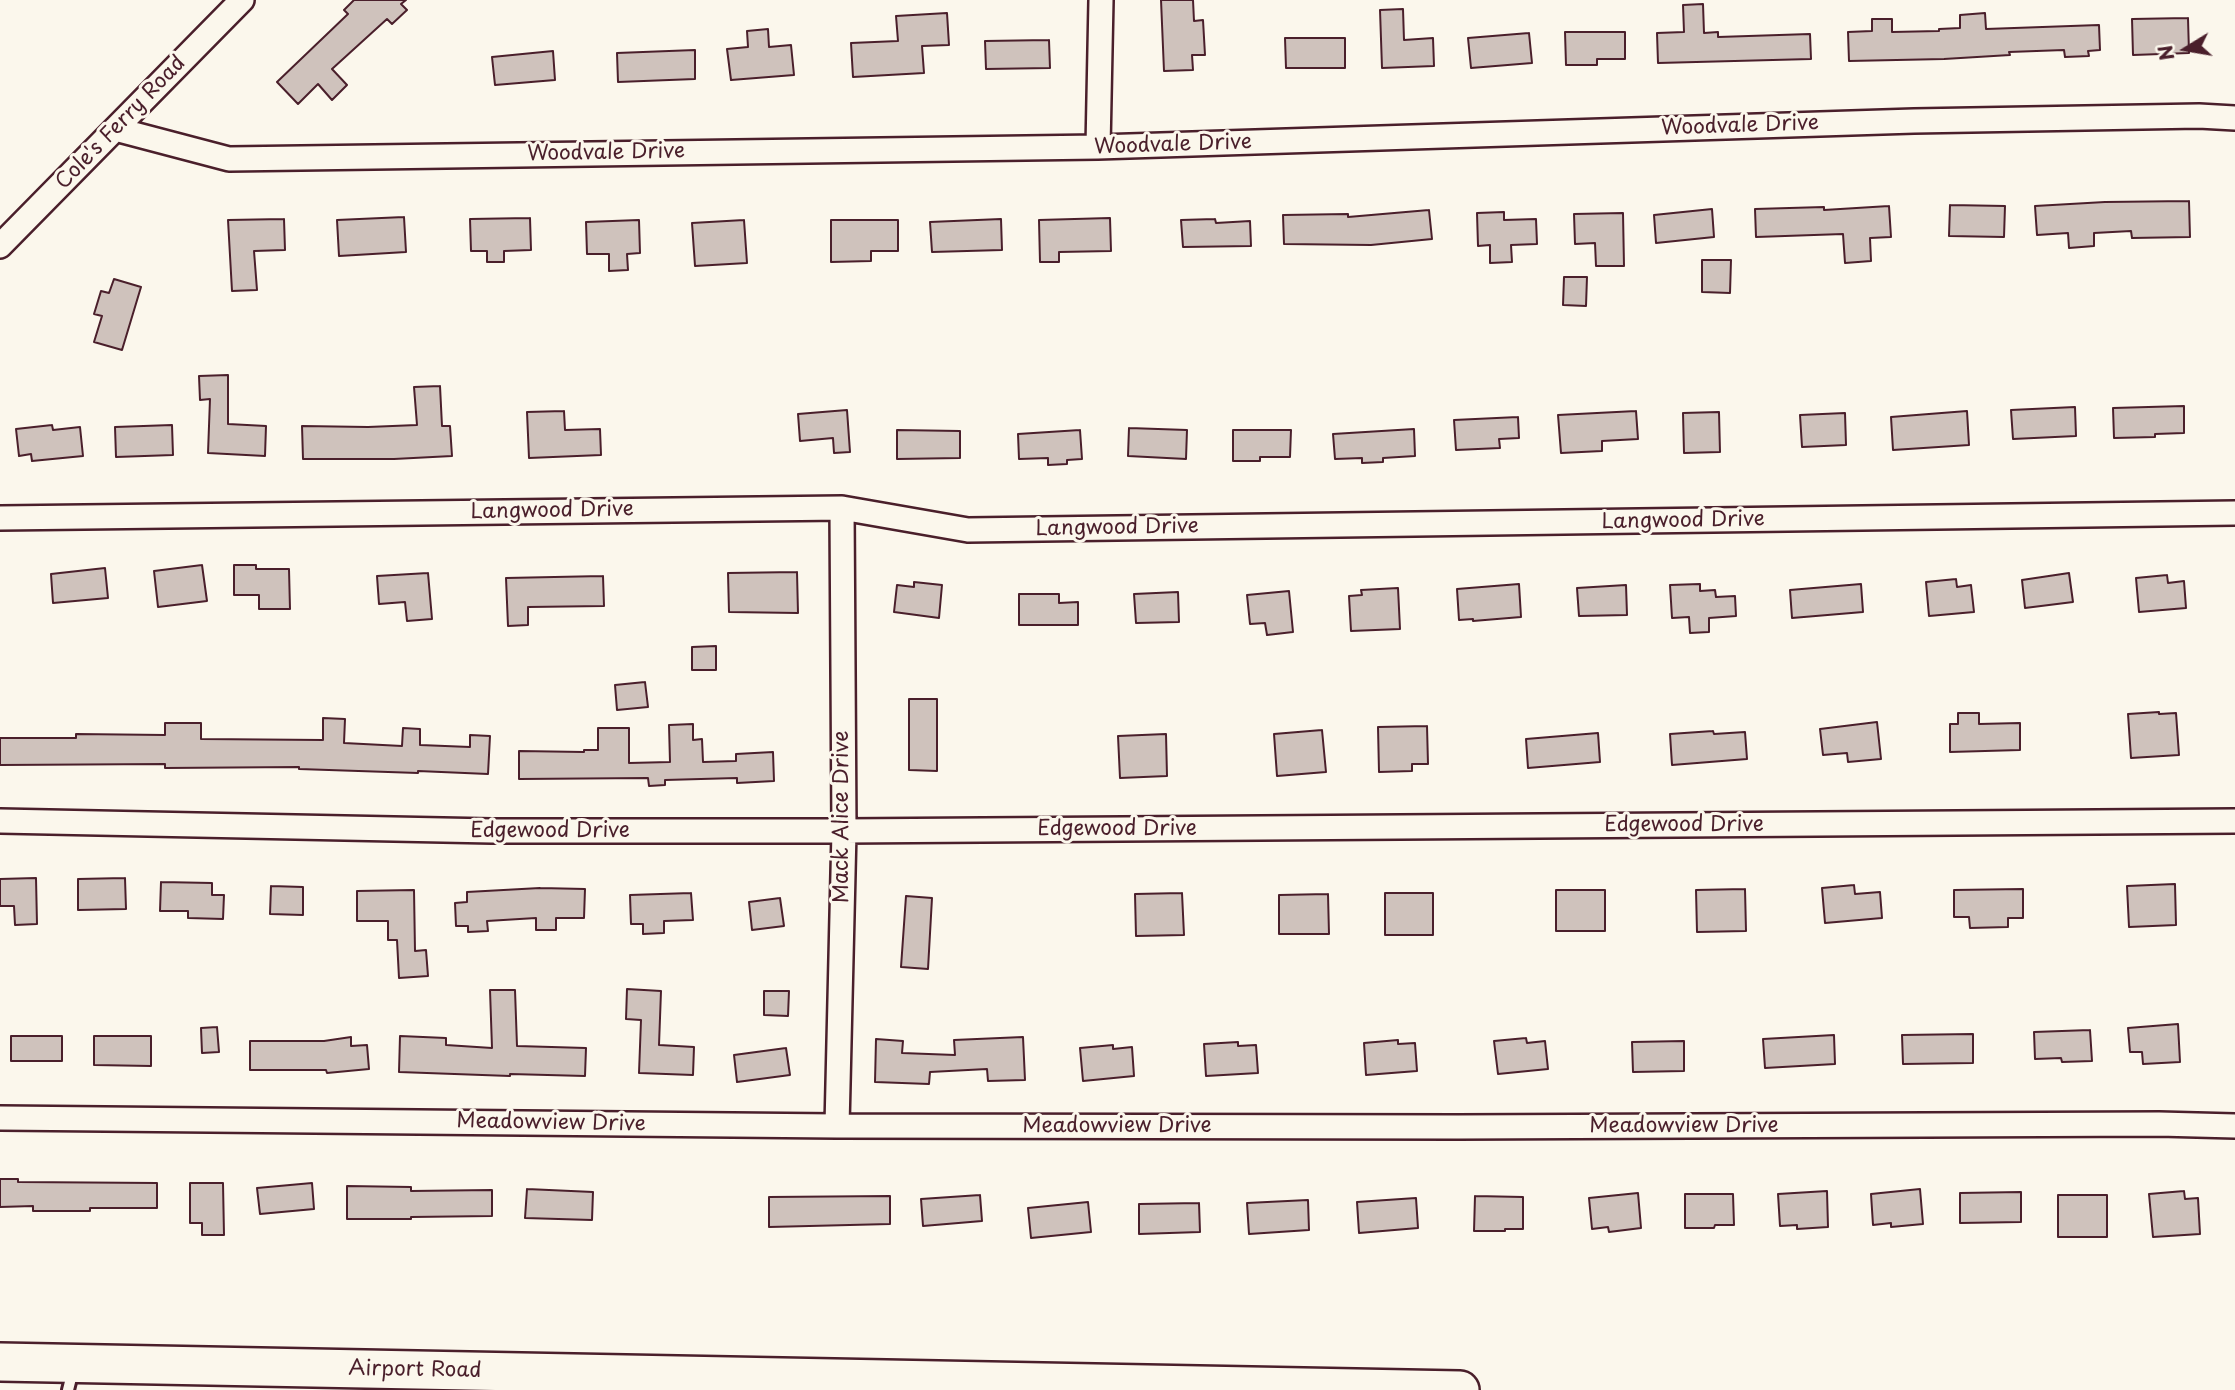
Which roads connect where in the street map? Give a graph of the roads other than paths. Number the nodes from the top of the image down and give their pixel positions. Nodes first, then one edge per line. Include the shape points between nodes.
1 (242, 0) edge
2 (1101, 0) edge
3 (2235, 118) edge
4 (115, 129) junction
5 (1098, 147) junction
6 (0, 246) edge
7 (842, 508) junction
8 (2235, 513) edge
9 (0, 518) edge
10 (0, 821) edge
11 (2235, 821) edge
12 (844, 831) junction
13 (0, 1118) edge
14 (837, 1126) junction
15 (2235, 1126) edge
16 (0, 1362) edge
17 (72, 1377) edge
18 (1460, 1390) edge

1 - 4 street, Cole's Ferry Road
2 - 5 street
3 - 5 street, Woodvale Drive via 1914,121
4 - 5 street, Woodvale Drive via 229,159
4 - 6 street, Cole's Ferry Road
7 - 8 street, Langwood Drive via 968,530
7 - 9 street, Langwood Drive
7 - 12 street, Mack Alice Drive
10 - 12 street, Edgewood Drive via 492,831
11 - 12 street, Edgewood Drive
12 - 14 street, Mack Alice Drive
13 - 14 street, Meadowview Drive
14 - 15 street, Meadowview Drive
16 - 17 highway, Airport Road
17 - 18 highway, Airport Road

